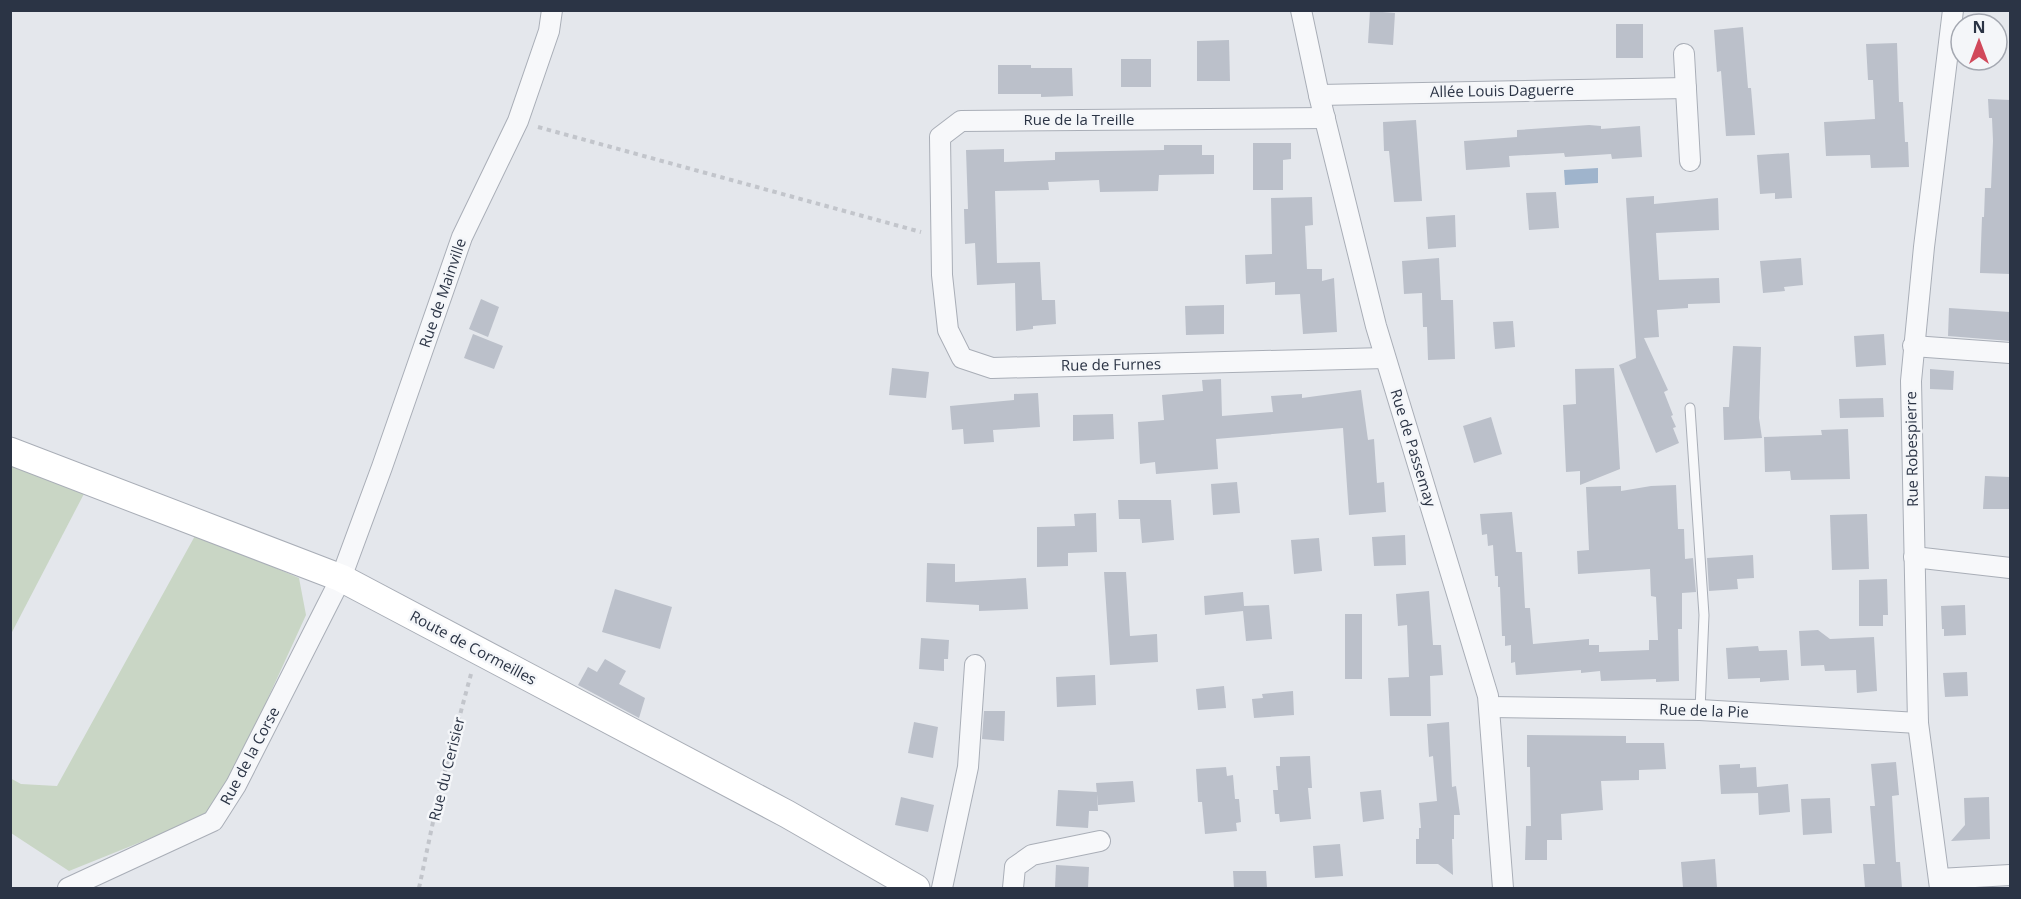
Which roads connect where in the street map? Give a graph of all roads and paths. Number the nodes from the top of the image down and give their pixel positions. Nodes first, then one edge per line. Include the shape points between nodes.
1 (552, 10) edge
2 (1301, 10) edge
3 (1953, 10) edge
4 (1684, 54) dead end
5 (1686, 88) junction
6 (1319, 95) junction
7 (1324, 118) junction
8 (518, 121) junction
9 (1690, 161) dead end
10 (942, 238) junction
11 (1912, 346) junction
12 (2010, 353) edge
13 (1385, 358) junction
14 (1690, 408) dead end
15 (10, 451) edge
16 (1914, 558) junction
17 (2010, 568) edge
18 (341, 578) junction
19 (478, 651) junction
20 (975, 665) dead end
21 (1490, 707) junction
22 (1700, 710) junction
23 (1918, 723) junction
24 (1100, 841) dead end
25 (2010, 875) edge
26 (1939, 884) edge
27 (68, 888) edge
28 (419, 888) edge
29 (915, 888) edge
30 (942, 888) edge
31 (1013, 888) edge
32 (1503, 888) edge

1 - 8 street, Rue de Mainville via 549,31
2 - 6 street, Rue de Passemay
3 - 11 street, Rue Robespierre
4 - 5 street
5 - 6 street, Allée Louis Daguerre
5 - 9 street
6 - 7 street, Rue de Passemay
7 - 10 street, Rue de la Treille via 961,121 940,137
7 - 13 street, Rue de Passemay
8 - 10 path
8 - 18 street, Rue de Mainville via 462,237
10 - 13 street, Rue de Furnes via 948,330 962,358 992,368
11 - 12 street
11 - 16 street, Rue Robespierre
13 - 21 street, Rue de Passemay
14 - 22 lane via 1704,615
15 - 18 main road, Route de Cormeilles
16 - 17 street
16 - 23 street, Rue Robespierre
18 - 19 main road, Route de Cormeilles
18 - 27 street, Rue de la Corse via 236,786 213,821
19 - 28 path, Rue du Cerisier via 440,789
19 - 29 main road, Route de Cormeilles via 787,814
20 - 30 street via 968,767
21 - 22 street, Rue de la Pie
21 - 32 street, Rue de Passemay
22 - 23 street, Rue de la Pie
23 - 26 street, Rue Robespierre
24 - 31 street via 1032,855 1015,867
25 - 26 street

